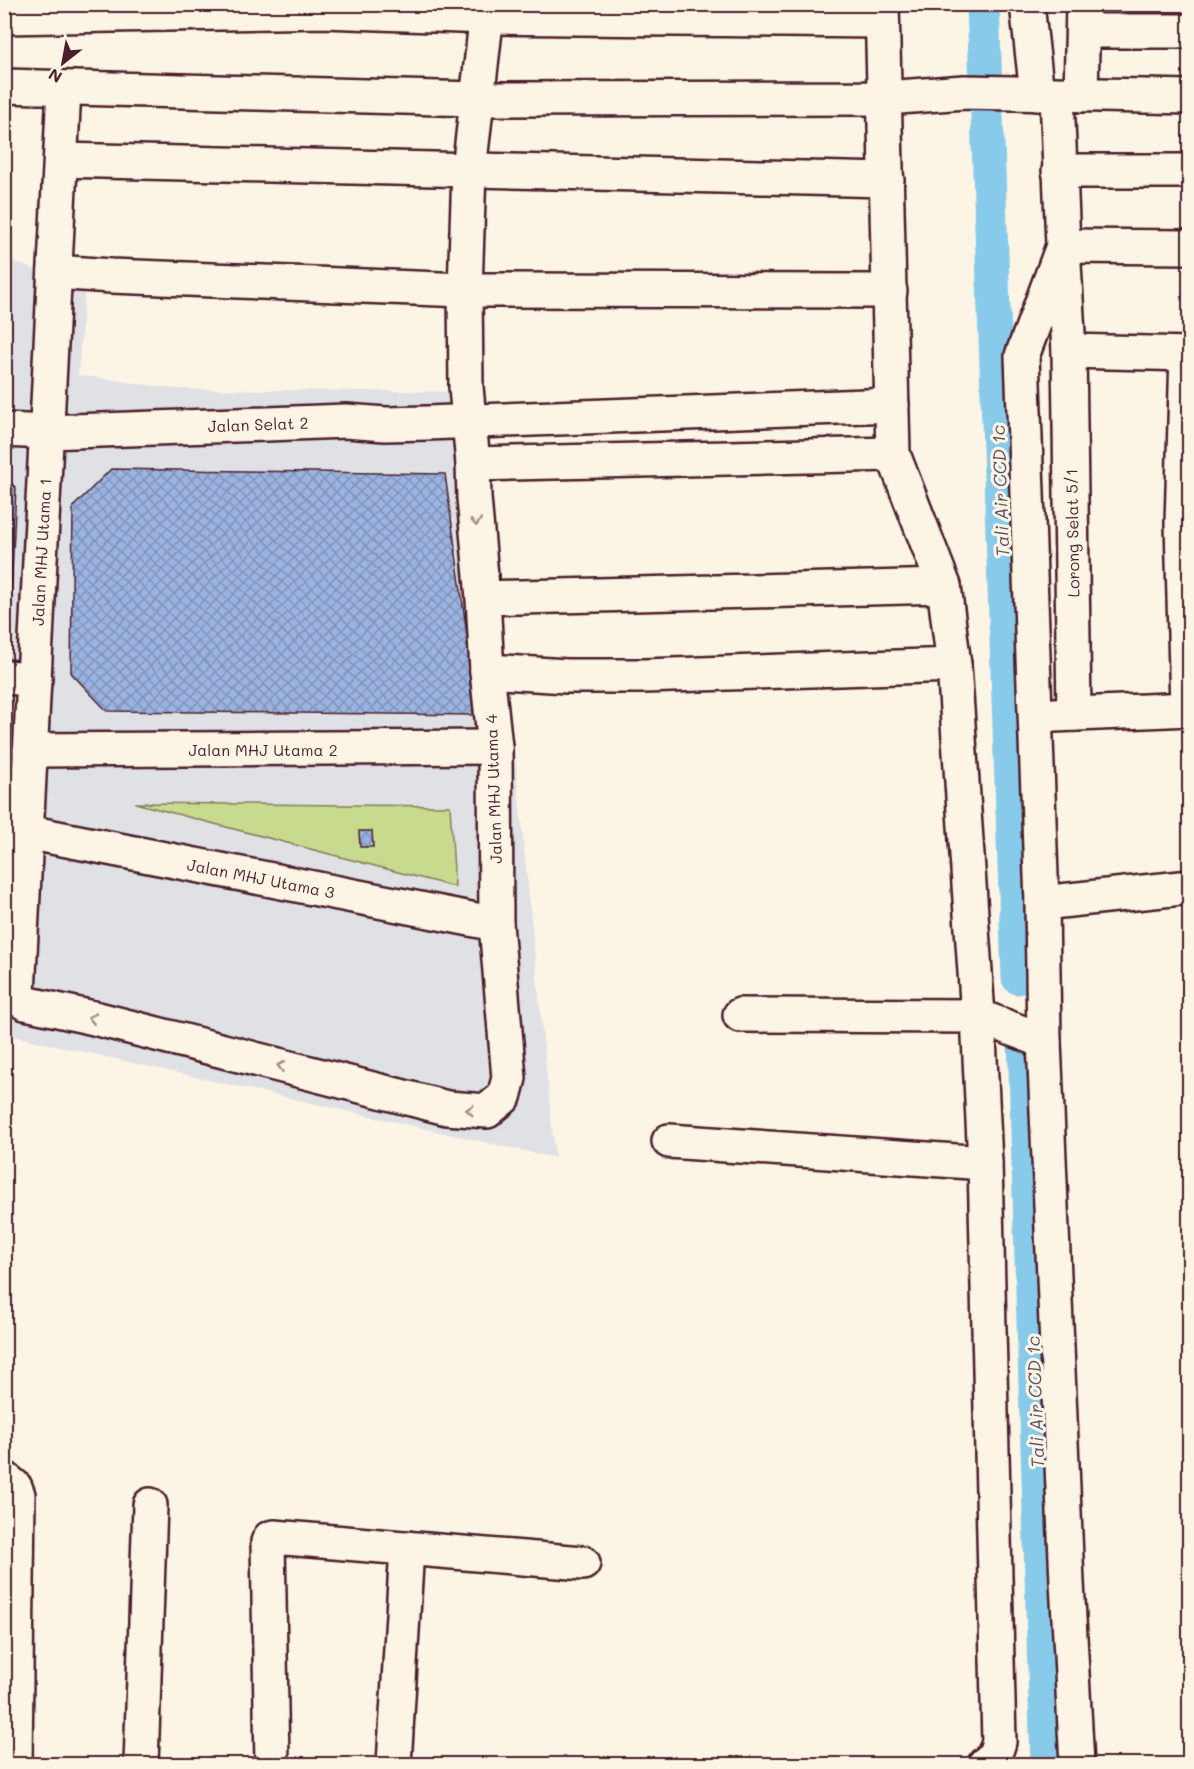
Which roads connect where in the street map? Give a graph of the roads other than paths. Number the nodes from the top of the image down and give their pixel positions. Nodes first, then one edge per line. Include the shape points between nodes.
1 (1026, 4) edge
2 (324, 8) edge
3 (487, 10) edge
4 (24, 13) edge
5 (882, 13) edge
6 (1083, 18) edge
7 (1190, 32) edge
8 (4, 86) edge
9 (64, 89) junction
10 (1058, 95) junction
11 (1190, 97) edge
12 (886, 98) junction
13 (476, 99) junction
14 (61, 160) junction
15 (469, 170) junction
16 (1059, 171) junction
17 (1190, 171) edge
18 (887, 180) junction
19 (1063, 246) junction
20 (1190, 247) edge
21 (55, 272) junction
22 (465, 290) junction
23 (890, 291) junction
24 (1069, 351) junction
25 (1188, 354) edge
26 (892, 405) junction
27 (470, 421) junction
28 (4, 430) edge
29 (47, 432) junction
30 (893, 454) junction
31 (473, 464) junction
32 (944, 585) junction
33 (483, 598) junction
34 (954, 664) junction
35 (487, 671) junction
36 (20, 678) edge
37 (1188, 709) edge
38 (1074, 714) junction
39 (1034, 715) junction
40 (495, 747) junction
41 (30, 750) junction
42 (27, 832) junction
43 (14, 886) edge
44 (1190, 887) edge
45 (1042, 903) junction
46 (496, 924) junction
47 (740, 1015) dead end
48 (978, 1016) junction
49 (1044, 1041) junction
50 (509, 1078) joint
51 (669, 1141) dead end
52 (986, 1163) junction
53 (4, 1478) edge
54 (150, 1505) dead end
55 (407, 1548) junction
56 (583, 1563) dead end
57 (15, 1764) edge
58 (141, 1764) edge
59 (272, 1764) edge
60 (394, 1764) edge
61 (984, 1764) edge
62 (1077, 1764) edge

1 - 10 street
2 - 3 street
2 - 4 street
3 - 5 street
3 - 13 street, Jalan MHJ Utama 4
5 - 12 street
6 - 7 street
6 - 10 street
8 - 9 street
9 - 13 street
9 - 14 street, Jalan MHJ Utama 1
10 - 11 street
10 - 12 street via 964,92
10 - 16 street, Lorong Selat 5/1
12 - 13 street
12 - 18 street
13 - 15 street, Jalan MHJ Utama 4
14 - 15 street
14 - 21 street, Jalan MHJ Utama 1
15 - 18 street
15 - 22 street, Jalan MHJ Utama 4
16 - 17 street
16 - 19 street, Lorong Selat 5/1
18 - 23 street
19 - 20 street
19 - 24 street, Lorong Selat 5/1
19 - 39 street via 1022,356
21 - 22 street
21 - 29 street, Jalan MHJ Utama 1
22 - 23 street
22 - 27 street, Jalan MHJ Utama 4
23 - 26 street
24 - 25 street
24 - 38 street, Lorong Selat 5/1
25 - 37 street via 1182,523
26 - 27 street, Jalan Selat 2
26 - 30 street
27 - 29 street, Jalan Selat 2 via 346,421
27 - 31 street, Jalan MHJ Utama 4
28 - 29 street, Jalan Selat 2
29 - 36 street, Jalan MHJ Utama 1
30 - 31 street
30 - 32 street
31 -> 33 street, Jalan MHJ Utama 4
32 - 33 street
32 - 34 street
33 - 35 street, Jalan MHJ Utama 4
34 - 35 street via 644,675
34 - 48 street
35 - 40 street, Jalan MHJ Utama 4
36 - 41 street, Jalan MHJ Utama 1
37 - 38 street
38 - 39 street
39 - 45 street
40 - 41 street, Jalan MHJ Utama 2
40 - 46 street, Jalan MHJ Utama 4
41 - 42 street, Jalan MHJ Utama 1
42 - 43 street, Jalan MHJ Utama 1
42 - 46 street, Jalan MHJ Utama 3
50 -> 43 street, Jalan MHJ Utama 1 via 504,1097 488,1111 447,1108 22,1002 18,993
44 - 45 street
45 - 49 street
46 - 50 street, Jalan MHJ Utama 4
47 - 48 street
48 - 49 street
48 - 52 street
49 - 62 street
51 - 52 street
52 - 61 street via 999,1742 996,1753
53 - 57 street via 18,1495
54 - 58 street
55 - 56 street
55 - 59 street via 270,1538
55 - 60 street

